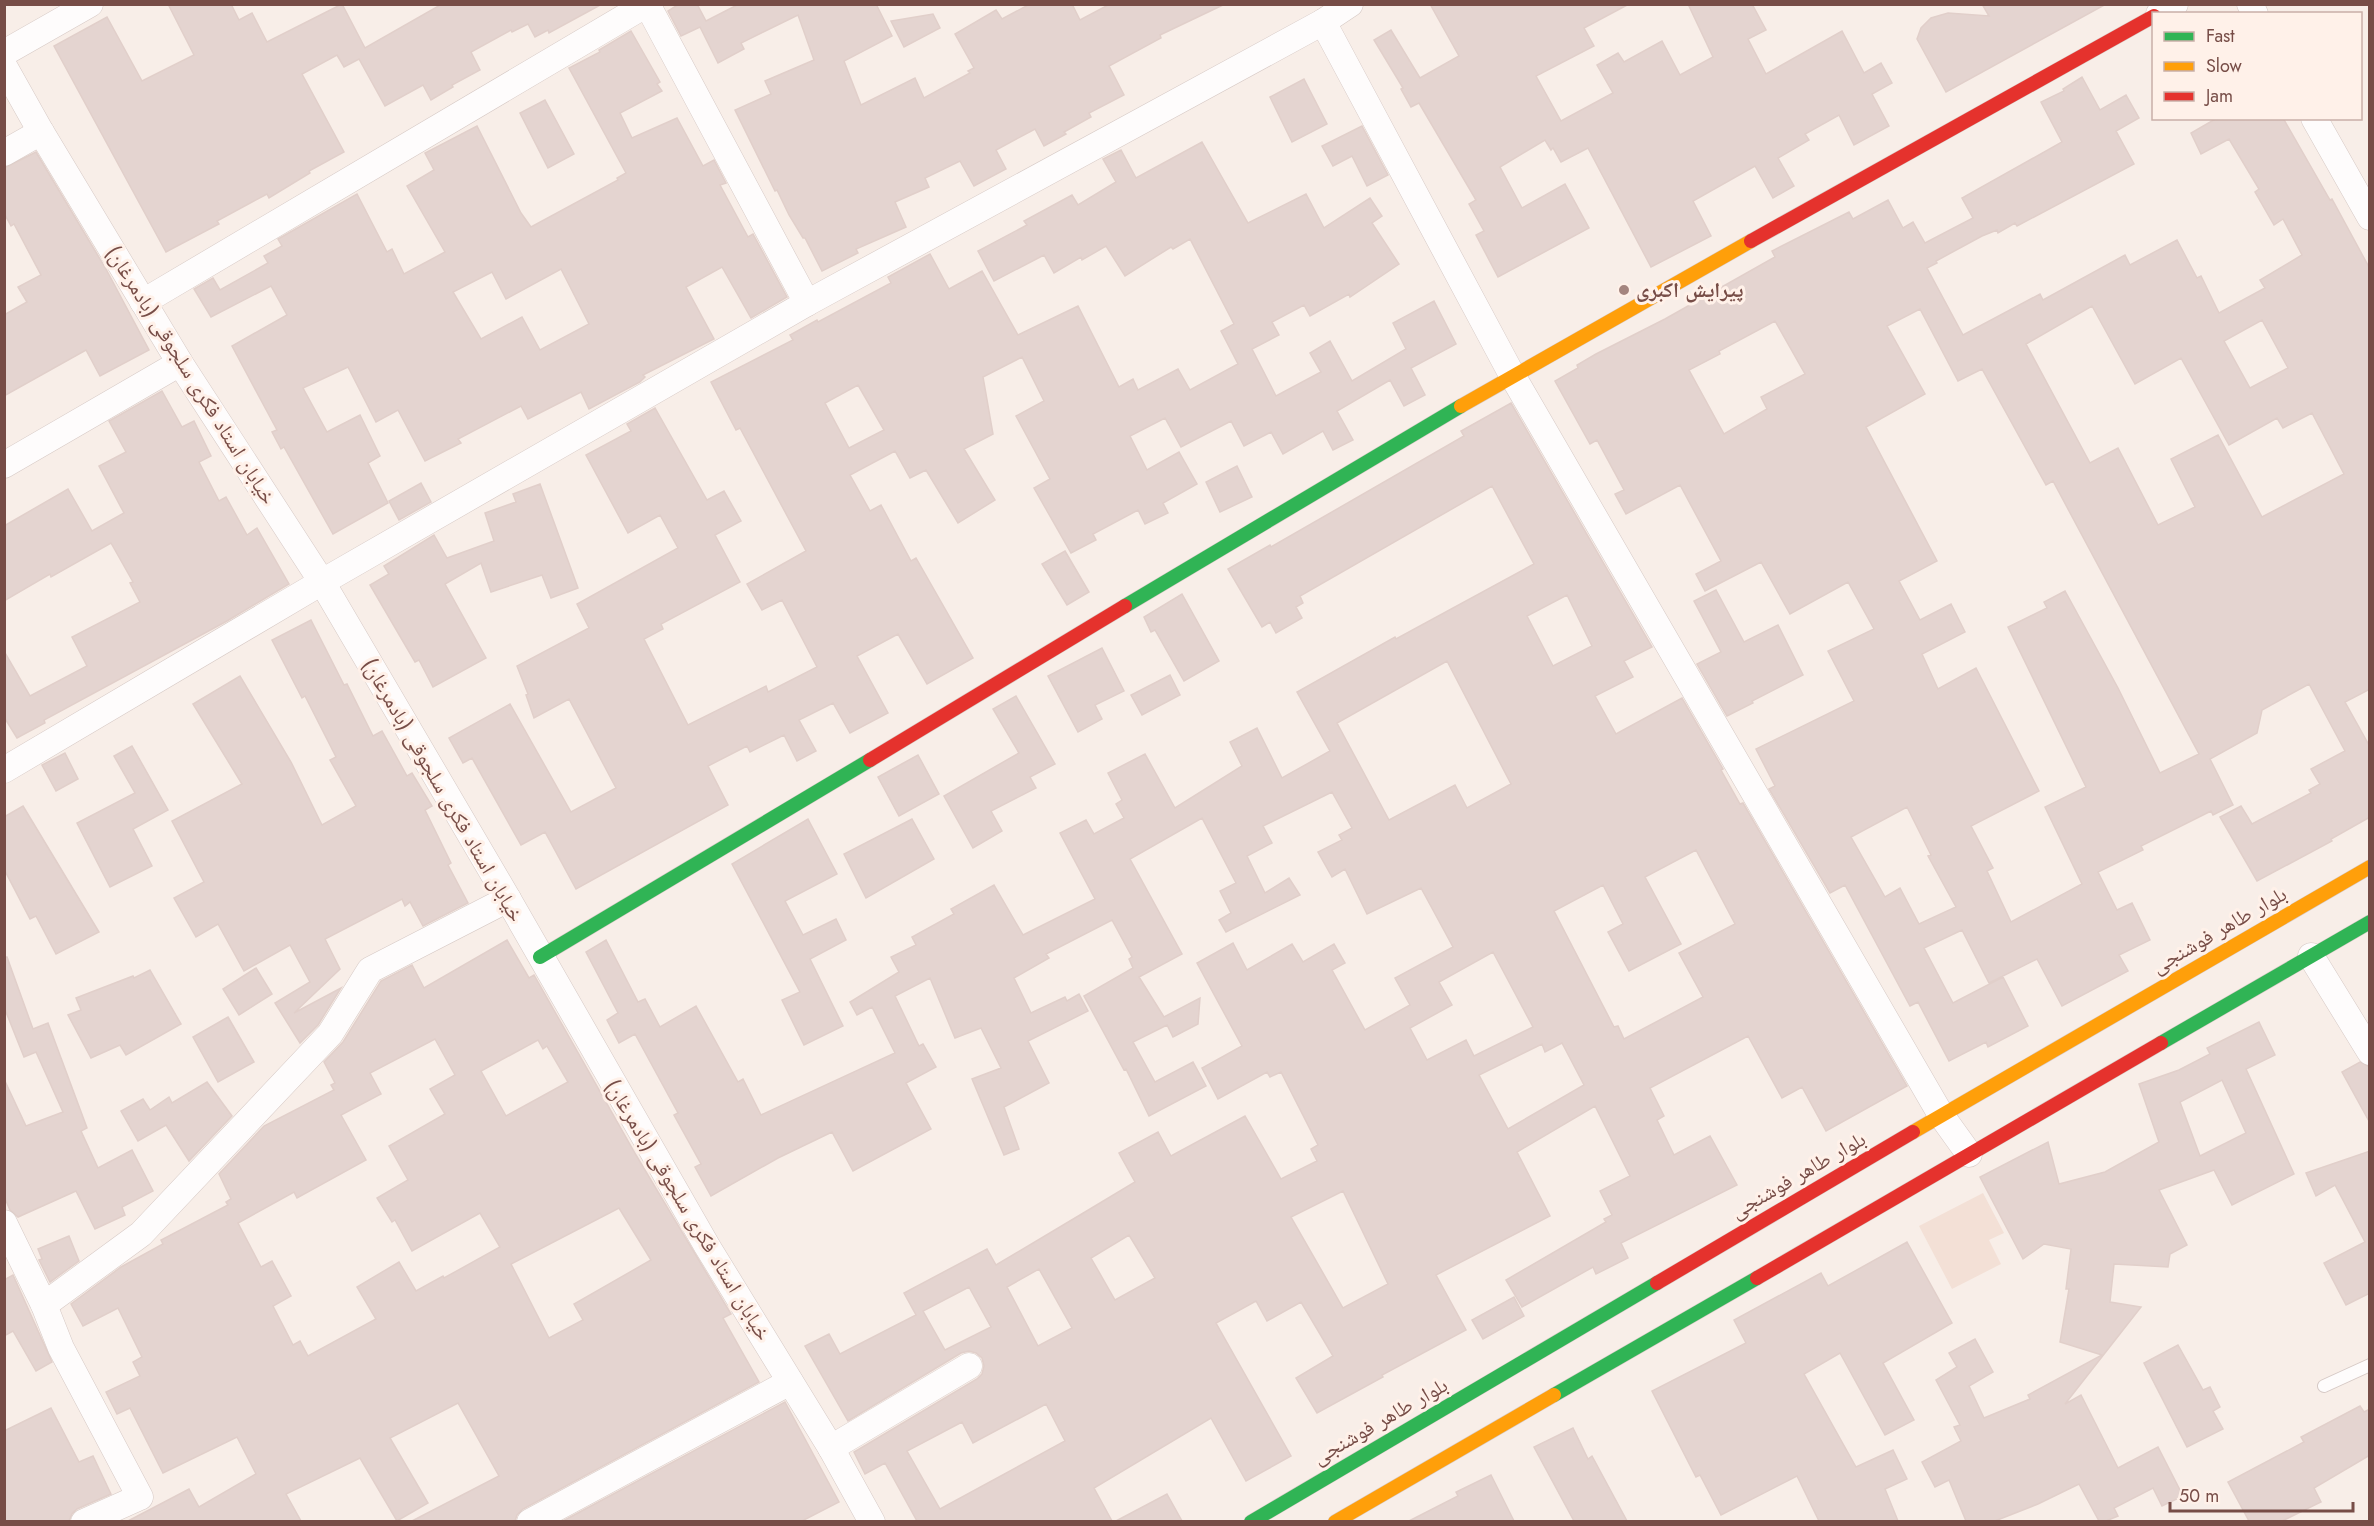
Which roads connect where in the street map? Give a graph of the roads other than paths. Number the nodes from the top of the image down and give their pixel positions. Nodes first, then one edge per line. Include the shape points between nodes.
1 (90, 4) edge
2 (1350, 4) edge
3 (2175, 4) edge
4 (647, 5) edge
5 (2162, 12) edge
6 (2152, 17) edge
7 (1323, 22) junction
8 (4, 53) edge
9 (4, 66) edge
10 (2315, 120) edge
11 (41, 132) junction
12 (4, 153) edge
13 (2370, 217) edge
14 (143, 302) junction
15 (807, 303) junction
16 (180, 363) junction
17 (1512, 375) junction
18 (4, 465) edge
19 (322, 582) junction
20 (4, 770) edge
21 (2370, 867) edge
22 (508, 899) junction
23 (2370, 922) edge
24 (2311, 956) junction
25 (540, 957) junction
26 (2370, 1052) edge
27 (1941, 1115) junction
28 (1969, 1154) junction
29 (4, 1224) edge
30 (10, 1251) edge
31 (44, 1305) junction
32 (2370, 1365) edge
33 (969, 1366) dead end
34 (790, 1382) junction
35 (2324, 1386) dead end
36 (831, 1448) junction
37 (84, 1521) edge
38 (530, 1521) edge
39 (872, 1521) edge
40 (1251, 1521) edge
41 (1335, 1521) edge

1 - 8 street
2 - 7 street
3 - 5 street
4 - 14 street
4 - 15 street
6 - 17 street
7 - 15 street
7 - 17 street
9 - 11 street, خیابان استاد فکری سلجوقی (بادمرغان)
10 - 13 street
11 - 12 street
11 - 14 street, خیابان استاد فکری سلجوقی (بادمرغان)
14 - 16 street, خیابان استاد فکری سلجوقی (بادمرغان)
15 - 19 street
16 - 18 street
16 - 19 street, خیابان استاد فکری سلجوقی (بادمرغان)
17 - 25 street
17 - 27 street
19 - 20 street
19 - 22 street, خیابان استاد فکری سلجوقی (بادمرغان)
21 - 27 street, بلوار طاهر فوشنجی
22 - 25 street, خیابان استاد فکری سلجوقی (بادمرغان)
22 - 31 street via 370,970 330,1034 141,1234
23 - 24 street
24 - 26 street
24 - 28 street
25 - 34 street, خیابان استاد فکری سلجوقی (بادمرغان)
27 - 28 street
27 - 40 street, بلوار طاهر فوشنجی
28 - 41 street
29 - 30 street
30 - 31 street
31 - 37 street via 61,1348 140,1497
32 - 35 lane
33 - 36 street
34 - 36 street, خیابان استاد فکری سلجوقی (بادمرغان)
34 - 38 street
36 - 39 street, خیابان استاد فکری سلجوقی (بادمرغان)

